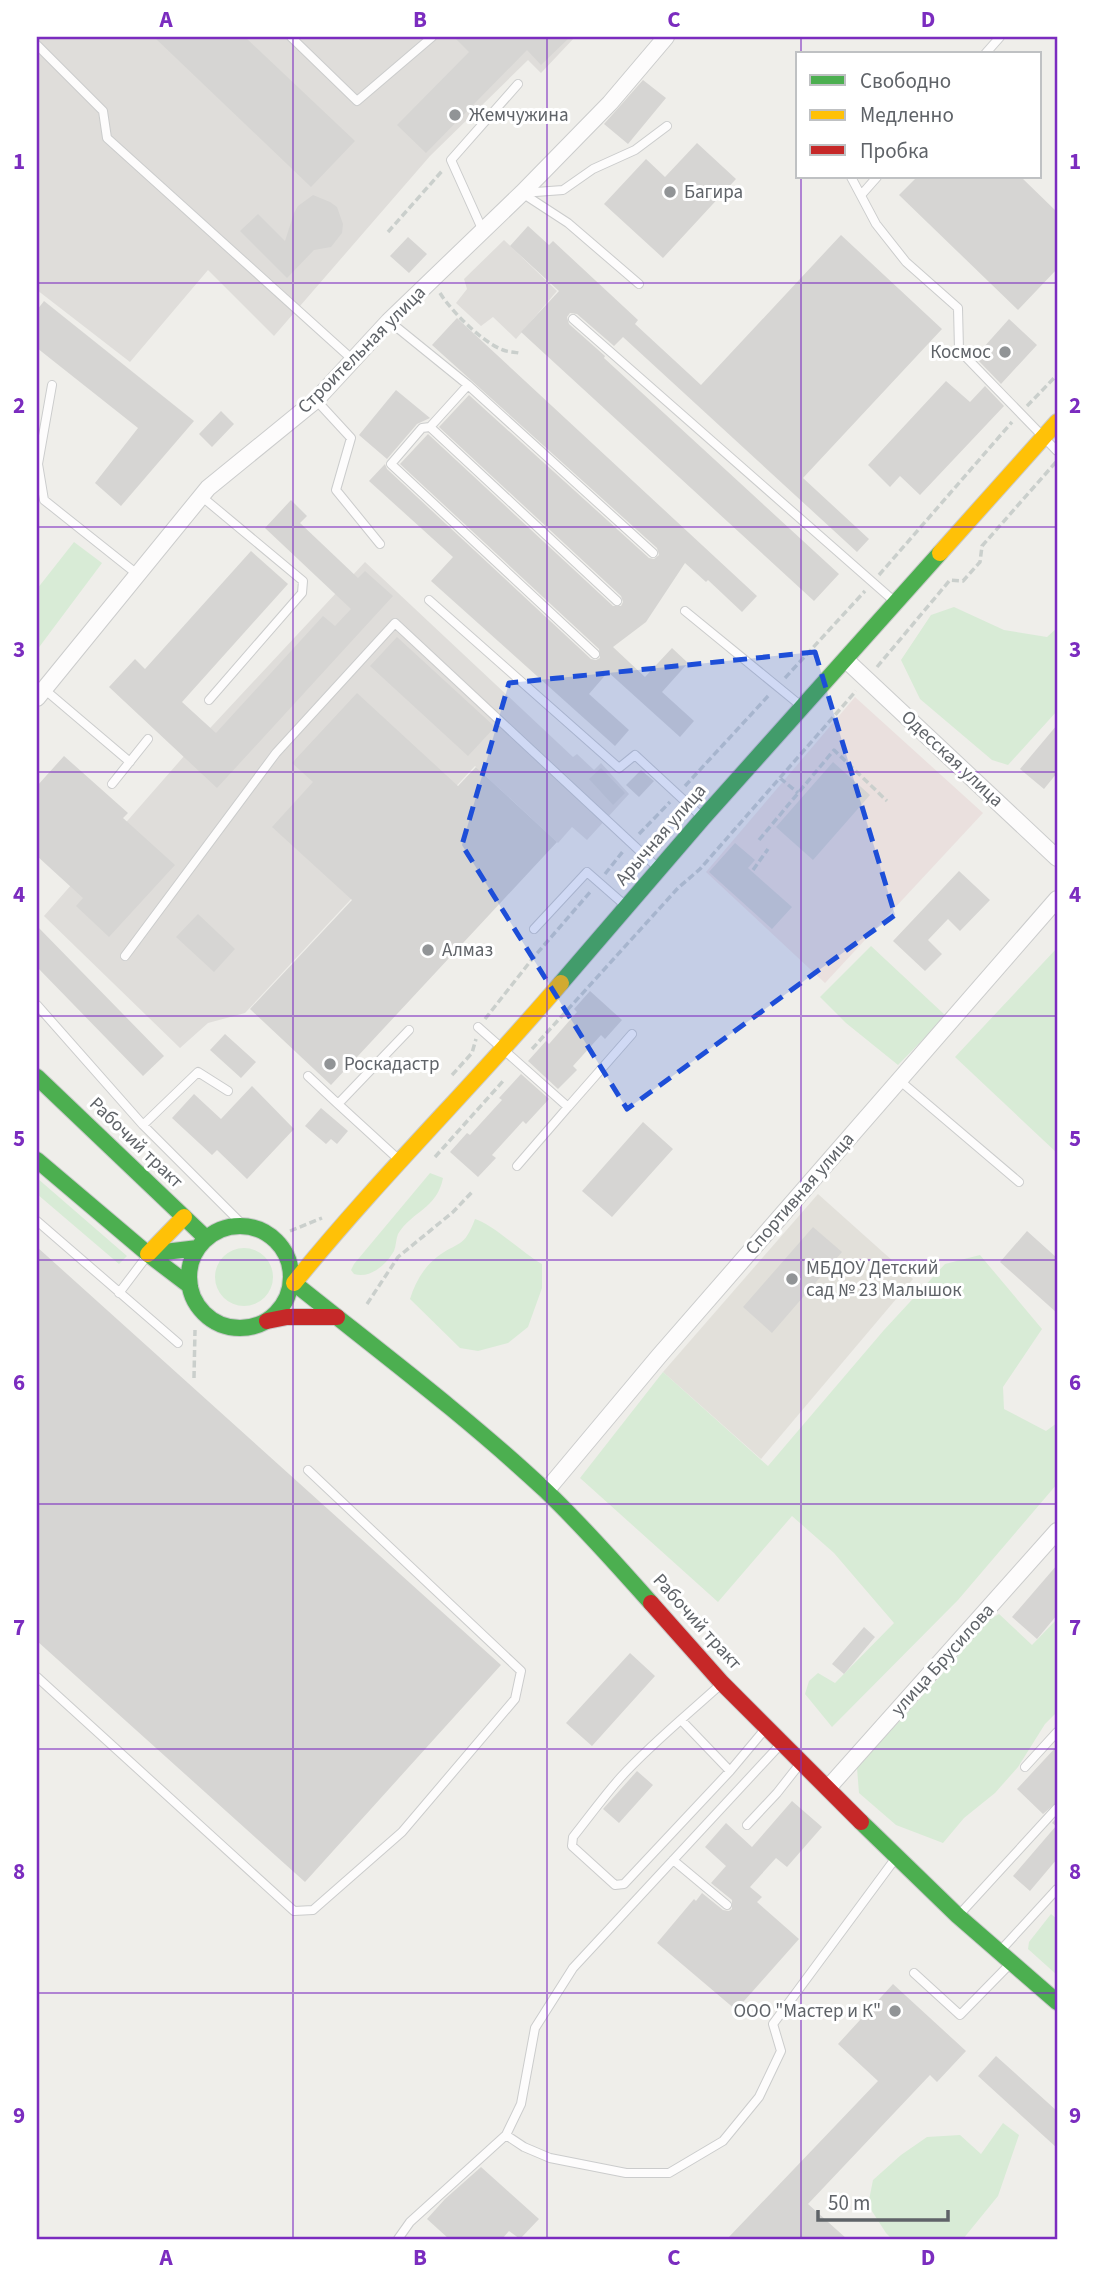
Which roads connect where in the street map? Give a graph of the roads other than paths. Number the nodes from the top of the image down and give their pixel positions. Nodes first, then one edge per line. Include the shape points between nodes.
1 (291, 37) edge
2 (432, 37) edge
3 (666, 37) edge
4 (1000, 37) edge
5 (37, 45) edge
6 (987, 52) edge
7 (518, 83) dead end
8 (667, 126) dead end
9 (852, 178) edge
10 (876, 178) edge
11 (522, 193) junction
12 (862, 194) junction
13 (483, 231) junction
14 (639, 284) dead end
15 (573, 319) dead end
16 (389, 320) junction
17 (353, 360) junction
18 (52, 385) dead end
19 (468, 385) junction
20 (316, 400) junction
21 (1057, 422) edge
22 (430, 427) junction
23 (1043, 438) junction
24 (1057, 451) edge
25 (201, 496) junction
26 (380, 544) dead end
27 (653, 553) dead end
28 (137, 574) junction
29 (429, 600) dead end
30 (617, 601) dead end
31 (896, 603) junction
32 (685, 611) dead end
33 (595, 654) dead end
34 (846, 660) junction
35 (40, 694) edge
36 (209, 700) dead end
37 (803, 707) junction
38 (148, 739) dead end
39 (130, 762) junction
40 (112, 784) dead end
41 (703, 818) junction
42 (1057, 858) edge
43 (659, 869) junction
44 (1057, 899) edge
45 (627, 907) junction
46 (534, 929) dead end
47 (125, 956) dead end
48 (37, 1005) edge
49 (478, 1027) dead end
50 (410, 1030) dead end
51 (632, 1034) dead end
52 (503, 1051) junction
53 (307, 1076) dead end
54 (37, 1077) edge
55 (899, 1080) junction
56 (228, 1091) dead end
57 (338, 1104) junction
58 (568, 1107) junction
59 (143, 1125) junction
60 (37, 1160) edge
61 (400, 1160) junction
62 (517, 1166) dead end
63 (1019, 1182) dead end
64 (184, 1217) junction
65 (37, 1221) edge
66 (244, 1226) junction
67 (202, 1243) junction
68 (324, 1246) junction
69 (283, 1248) junction
70 (148, 1254) junction
71 (294, 1283) junction
72 (190, 1286) junction
73 (119, 1293) junction
74 (337, 1317) junction
75 (267, 1321) junction
76 (178, 1343) dead end
77 (308, 1470) dead end
78 (546, 1491) junction
79 (1056, 1534) edge
80 (37, 1677) edge
81 (723, 1683) junction
82 (681, 1721) junction
83 (766, 1727) junction
84 (1057, 1732) edge
85 (781, 1744) junction
86 (800, 1763) junction
87 (1024, 1768) dead end
88 (730, 1771) junction
89 (828, 1788) junction
90 (1057, 1808) edge
91 (747, 1825) dead end
92 (897, 1856) junction
93 (673, 1860) junction
94 (1057, 1889) edge
95 (727, 1905) dead end
96 (958, 1916) junction
97 (1005, 1958) junction
98 (914, 1973) dead end
99 (1057, 2002) edge
100 (506, 2135) junction
101 (398, 2239) edge

1 - 2 lane via 357,101
3 - 11 street, Строительная улица via 610,103
4 - 6 lane
5 - 17 lane via 103,111 107,138
7 - 13 lane via 451,160
8 - 11 lane via 635,150 593,169 563,190
9 - 12 lane
10 - 12 lane
11 - 13 street, Строительная улица
11 - 14 lane via 568,223
12 - 23 lane via 876,224 906,262 958,308 959,350
13 - 16 street, Строительная улица
15 - 31 lane
16 - 17 street, Строительная улица
16 - 19 lane
17 - 20 street, Строительная улица
18 - 28 lane via 38,464 44,500
19 - 22 lane
19 - 27 lane
20 - 25 street, Строительная улица
20 - 26 lane via 351,438 336,491
21 - 23 main road, Арычная улица
22 - 30 lane
22 - 33 lane via 422,428 391,464
23 - 24 lane
23 - 31 main road, Арычная улица
25 - 28 street, Строительная улица
25 - 36 lane via 303,581 302,593
28 - 35 street, Строительная улица
29 - 41 lane via 619,768 635,755
31 - 34 main road, Арычная улица
32 - 37 lane
34 - 37 main road, Арычная улица
34 - 42 street, Одесская улица
35 - 39 lane
37 - 41 main road, Арычная улица
38 - 39 lane
39 - 40 lane
41 - 43 main road, Арычная улица
43 - 45 main road, Арычная улица
43 - 47 lane via 394,623 276,753
44 - 55 street, Спортивная улица
45 - 46 lane via 587,872
45 - 52 main road, Арычная улица
48 - 59 lane
49 - 52 lane
50 - 57 lane
51 - 58 lane
52 - 58 lane
52 - 61 main road, Арычная улица
53 - 57 lane
54 - 64 main road, Рабочий тракт
55 - 63 lane
55 - 78 street, Спортивная улица
56 - 59 lane via 198,1072
57 - 61 lane
58 - 62 lane
59 - 66 lane
60 - 70 main road
61 - 68 main road, Арычная улица
64 - 67 main road, Рабочий тракт
64 - 70 main road
65 - 73 lane
66 - 67 main road via 218,1231
66 - 69 main road via 266,1233
67 - 70 main road
67 - 72 main road via 189,1273
68 - 69 main road
68 - 71 main road, Арычная улица
69 - 71 main road
70 - 72 main road
70 - 73 lane
71 - 74 main road, Рабочий тракт
71 - 75 main road via 278,1312
72 - 75 main road via 194,1300 213,1321 240,1328
73 - 76 lane
74 - 75 main road
74 - 78 main road, Рабочий тракт via 480,1431
77 - 80 lane via 521,1671 515,1699 402,1832 313,1910 294,1911
78 - 81 main road, Рабочий тракт
79 - 89 street, улица Брусилова
81 - 82 lane
81 - 83 main road, Рабочий тракт
82 - 88 lane
82 - 88 lane via 621,1777 573,1837 572,1846 615,1885 624,1884
83 - 85 main road, Рабочий тракт
83 - 88 lane
84 - 87 lane
85 - 86 main road, Рабочий тракт
85 - 93 lane
86 - 89 main road, Рабочий тракт
86 - 91 lane
89 - 92 main road, Рабочий тракт
90 - 96 lane
92 - 96 main road, Рабочий тракт
92 - 100 lane via 773,2024 780,2052 759,2097 723,2141 669,2173 626,2173 550,2158
93 - 95 lane
93 - 100 lane via 573,1968 535,2028 521,2104
94 - 97 lane
96 - 97 main road, Рабочий тракт
97 - 98 lane via 960,2015
97 - 99 main road, Рабочий тракт
100 - 101 lane via 410,2222

